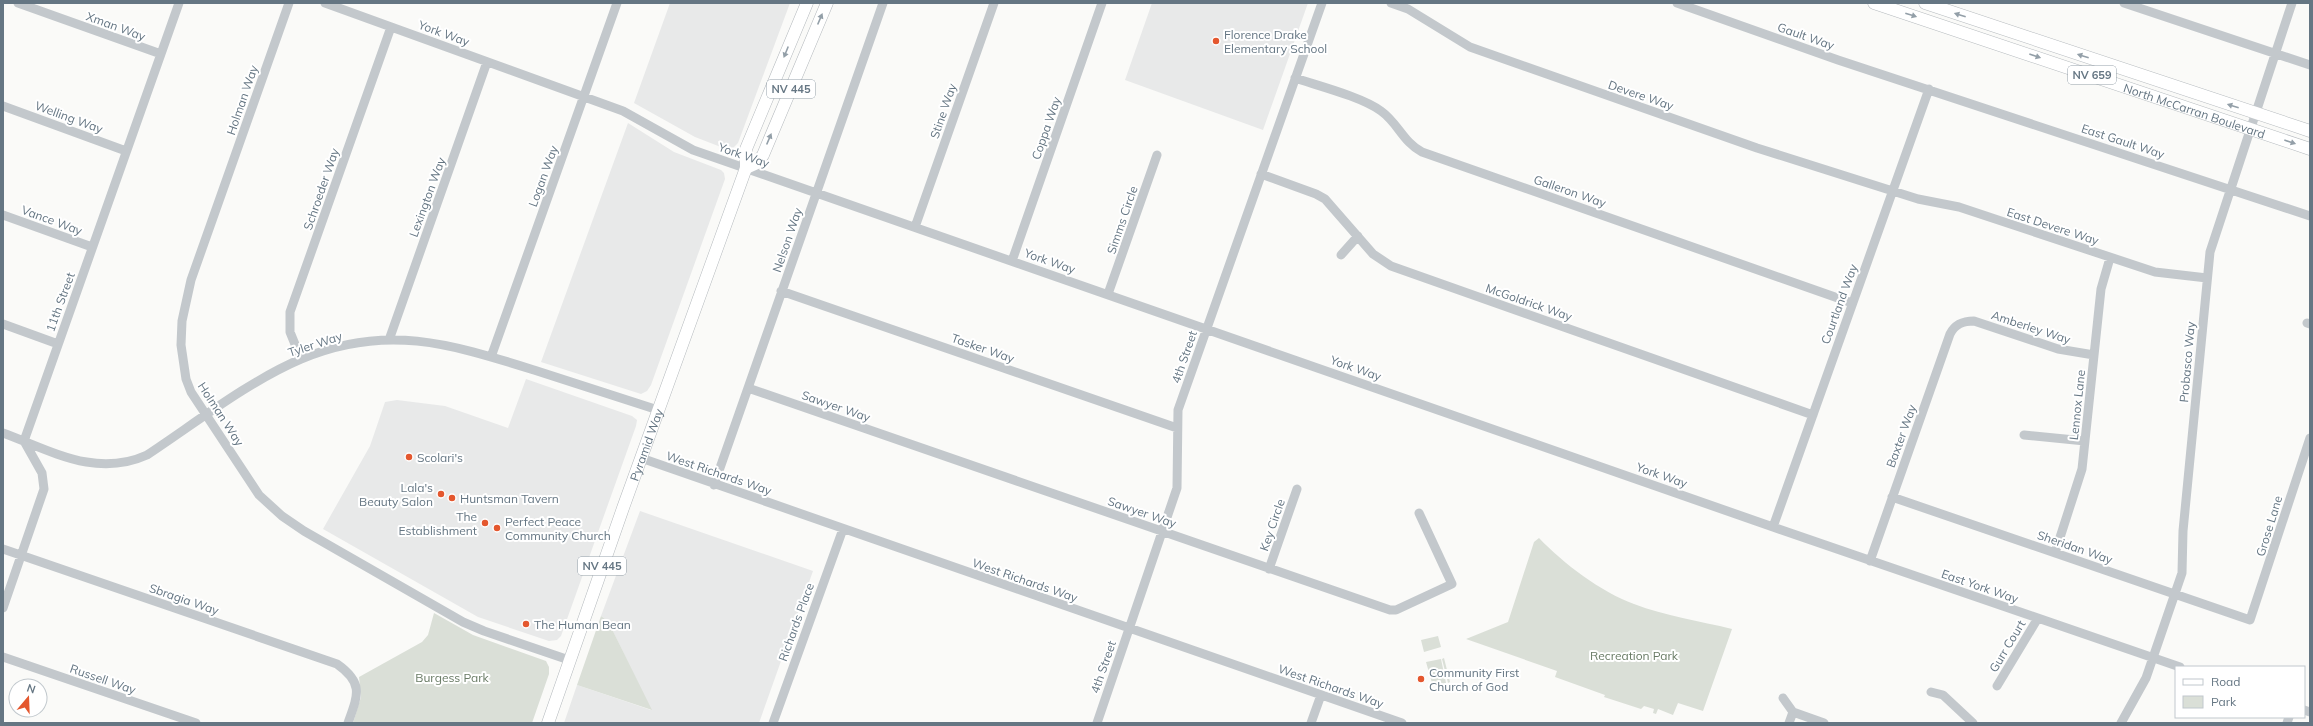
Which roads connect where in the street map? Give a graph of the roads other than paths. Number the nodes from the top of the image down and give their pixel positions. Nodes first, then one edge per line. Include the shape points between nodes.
1 (18, 3) edge
2 (179, 3) edge
3 (289, 3) edge
4 (326, 3) edge
5 (617, 3) edge
6 (807, 3) edge
7 (828, 3) edge
8 (883, 3) edge
9 (994, 3) edge
10 (1102, 3) edge
11 (1322, 3) edge
12 (1391, 3) edge
13 (1677, 3) edge
14 (1925, 3) edge
15 (2124, 3) edge
16 (2292, 3) edge
17 (1882, 4) edge
18 (391, 27) junction
19 (161, 54) junction
20 (2275, 54) junction
21 (487, 62) junction
22 (2310, 65) edge
23 (1295, 78) junction
24 (1928, 89) junction
25 (584, 97) junction
26 (3, 106) edge
27 (2255, 113) junction
28 (2250, 128) junction
29 (2310, 131) edge
30 (2310, 149) edge
31 (126, 151) junction
32 (1158, 154) dead end
33 (746, 168) junction
34 (1261, 174) junction
35 (2230, 190) junction
36 (1892, 191) junction
37 (816, 193) junction
38 (3, 215) edge
39 (2310, 216) edge
40 (915, 227) junction
41 (1358, 236) junction
42 (92, 247) junction
43 (1341, 255) dead end
44 (2110, 258) junction
45 (1012, 260) junction
46 (2207, 278) junction
47 (781, 291) junction
48 (1108, 294) junction
49 (1852, 303) junction
50 (1961, 322) joint
51 (3, 324) edge
52 (1207, 328) junction
53 (389, 340) junction
54 (58, 344) junction
55 (2094, 355) junction
56 (491, 357) junction
57 (301, 359) junction
58 (748, 388) junction
59 (658, 410) junction
60 (1813, 415) junction
61 (206, 416) junction
62 (1177, 428) junction
63 (3, 433) edge
64 (2024, 435) dead end
65 (2310, 438) edge
66 (24, 441) junction
67 (2085, 441) junction
68 (641, 458) junction
69 (134, 461) junction
70 (138, 470) dead end
71 (714, 485) junction
72 (1297, 489) dead end
73 (1892, 497) junction
74 (1419, 514) dead end
75 (1773, 528) junction
76 (843, 529) junction
77 (1163, 532) junction
78 (3, 549) edge
79 (2055, 553) junction
80 (21, 555) junction
81 (1870, 561) junction
82 (1269, 569) junction
83 (2175, 594) junction
84 (3, 608) edge
85 (2038, 618) junction
86 (2250, 620) joint
87 (1129, 629) junction
88 (3, 657) edge
89 (2153, 658) junction
90 (569, 660) junction
91 (2177, 666) edge
92 (1997, 686) dead end
93 (1931, 692) dead end
94 (1321, 695) junction
95 (1783, 698) dead end
96 (1793, 712) junction
97 (196, 723) edge
98 (348, 723) edge
99 (548, 723) edge
100 (773, 723) edge
101 (1097, 723) edge
102 (1311, 723) edge
103 (1402, 723) edge
104 (1790, 723) edge
105 (1824, 723) edge
106 (1973, 723) edge
107 (2121, 723) edge

1 - 19 street, Xman Way
2 - 19 street, 11th Street
3 - 61 street, Holman Way via 185,301 182,321 183,367 191,392
4 - 18 street, York Way
5 - 25 street, Logan Way
6 -> 33 main road, Pyramid Way / NV 445 via 746,149
33 -> 7 main road, NV 445 via 757,163 763,155
8 - 37 street, Nelson Way
9 - 40 street, Stine Way
10 - 45 street, Coppa Way
11 - 23 street, 4th Street
12 - 36 street, Devere Way via 1408,9 1470,47 1758,148
13 - 24 street, Gault Way
27 -> 14 main road, North McCarran Boulevard / NV 659
15 - 20 street
16 - 20 street, Probasco Way
17 -> 28 main road, North McCarran Boulevard / NV 659
18 - 21 street, York Way
18 - 57 street, Schroeder Way via 290,312 290,332
19 - 31 street, 11th Street
20 - 22 street
20 - 27 street, Probasco Way
21 - 25 street, York Way
21 - 53 street, Lexington Way
23 - 34 street, 4th Street
23 - 49 street, Galleron Way via 1370,104 1389,118 1406,141 1422,152
24 - 35 street, East Gault Way
24 - 36 street, Courtland Way
25 - 33 street, York Way via 622,111 692,150
25 - 56 street, Logan Way
26 - 31 street, Welling Way
27 - 28 street, Probasco Way
27 - 29 main road, North McCarran Boulevard / NV 659
28 -> 30 main road, North McCarran Boulevard / NV 659
28 - 35 street, Probasco Way
31 - 42 street, 11th Street
32 - 48 street, Simms Circle
33 - 37 street, York Way
33 - 59 main road, Pyramid Way / NV 445
34 - 41 street, McGoldrick Way via 1326,199
34 - 52 street, 4th Street
35 - 39 street, East Gault Way
35 - 46 street, Probasco Way via 2210,252
36 - 44 street, East Devere Way via 1959,207
36 - 49 street, Courtland Way
37 - 40 street, York Way
37 - 47 street, Nelson Way
38 - 42 street, Vance Way
40 - 45 street, York Way
41 - 43 street
41 - 60 street, McGoldrick Way via 1373,254 1391,266
42 - 54 street, 11th Street
44 - 46 street, East Devere Way via 2155,272
44 - 55 street, Lennox Lane via 2101,290
45 - 48 street, York Way
46 - 83 street, Probasco Way via 2183,531 2184,562
47 - 58 street, Nelson Way
47 - 62 street, Tasker Way
48 - 52 street, York Way
49 - 60 street, Courtland Way
50 - 55 street, Amberley Way via 1974,321 2058,349
50 - 73 street, Baxter Way via 1950,334
51 - 54 street
52 - 62 street, 4th Street via 1178,410
52 - 75 street, York Way
53 - 56 street, Tyler Way via 444,344
53 - 57 street, Tyler Way via 340,346
54 - 66 street, 11th Street
55 - 67 street, Lennox Lane
56 - 59 street, Tyler Way
57 - 61 street, Tyler Way via 261,380
58 - 71 street, Nelson Way
58 - 77 street, Sawyer Way
59 - 68 main road, Pyramid Way / NV 445
60 - 75 street, Courtland Way
61 - 69 street, Tyler Way
61 - 90 street, Holman Way via 259,495 292,523 463,622
62 - 77 street, 4th Street via 1179,474
63 - 66 street, Tyler Way
64 - 67 street
65 - 86 street, Grose Lane
66 - 69 street, Tyler Way via 97,465
66 - 80 street via 42,474 44,489
67 - 79 street, Lennox Lane via 2078,486
68 - 71 street, West Richards Way
68 - 90 main road, Pyramid Way / NV 445
69 - 70 street
71 - 76 street, West Richards Way
72 - 82 street, Key Circle
73 - 79 street, Sheridan Way
73 - 81 street, Baxter Way
74 - 82 street, Sawyer Way via 1452,584 1396,610
75 - 81 street, East York Way
76 - 87 street, West Richards Way
76 - 100 street, Richards Place
77 - 82 street, Sawyer Way
77 - 87 street, 4th Street
78 - 80 street, Sbragia Way
79 - 83 street, Sheridan Way
80 - 84 street
80 - 98 street, Sbragia Way via 337,664 354,678 356,684 357,695
81 - 85 street, East York Way
83 - 86 street, Sheridan Way
83 - 89 street, Probasco Way
85 - 89 street, East York Way
85 - 92 street, Gurr Court
87 - 94 street, West Richards Way
87 - 101 street, 4th Street
88 - 97 street, Russell Way
89 - 91 street, East York Way
89 - 107 street, Probasco Way via 2140,691
90 - 99 main road, Pyramid Way / NV 445
93 - 106 street via 1943,695
94 - 102 street
94 - 103 street, West Richards Way
95 - 96 street
96 - 104 street
96 - 105 street

